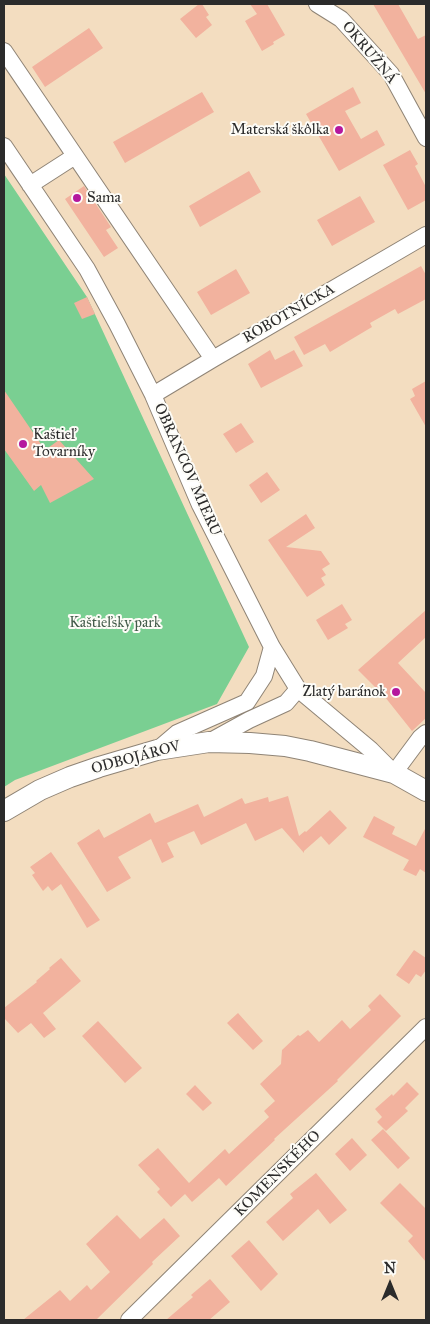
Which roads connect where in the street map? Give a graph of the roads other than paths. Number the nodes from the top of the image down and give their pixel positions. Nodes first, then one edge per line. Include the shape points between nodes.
1 (317, 4) edge
2 (4, 51) edge
3 (426, 138) edge
4 (4, 146) edge
5 (75, 156) junction
6 (30, 185) junction
7 (426, 235) edge
8 (213, 358) junction
9 (154, 395) junction
10 (272, 647) junction
11 (298, 689) junction
12 (426, 733) edge
13 (209, 742) junction
14 (156, 750) junction
15 (394, 773) junction
16 (426, 790) edge
17 (4, 811) edge
18 (426, 1027) edge
19 (129, 1320) edge

1 - 3 street, OKRUŽNÁ via 341,19 391,74
2 - 5 street
4 - 6 street, OBRANCOV MIERU
5 - 6 street
5 - 8 street
6 - 9 street, OBRANCOV MIERU via 87,270
7 - 8 street, ROBOTNÍCKA
8 - 9 street, ROBOTNÍCKA
9 - 10 street, OBRANCOV MIERU via 200,505
10 - 11 street, OBRANCOV MIERU
10 - 14 street via 264,676 247,702 177,733
11 - 13 street via 286,703
11 - 15 street, OBRANCOV MIERU
12 - 15 street
13 - 14 main road, ODBOJÁROV
13 - 15 main road, ODBOJÁROV via 285,746
14 - 17 main road, ODBOJÁROV via 70,777
15 - 16 main road, ODBOJÁROV
18 - 19 street, KOMENSKÉHO

